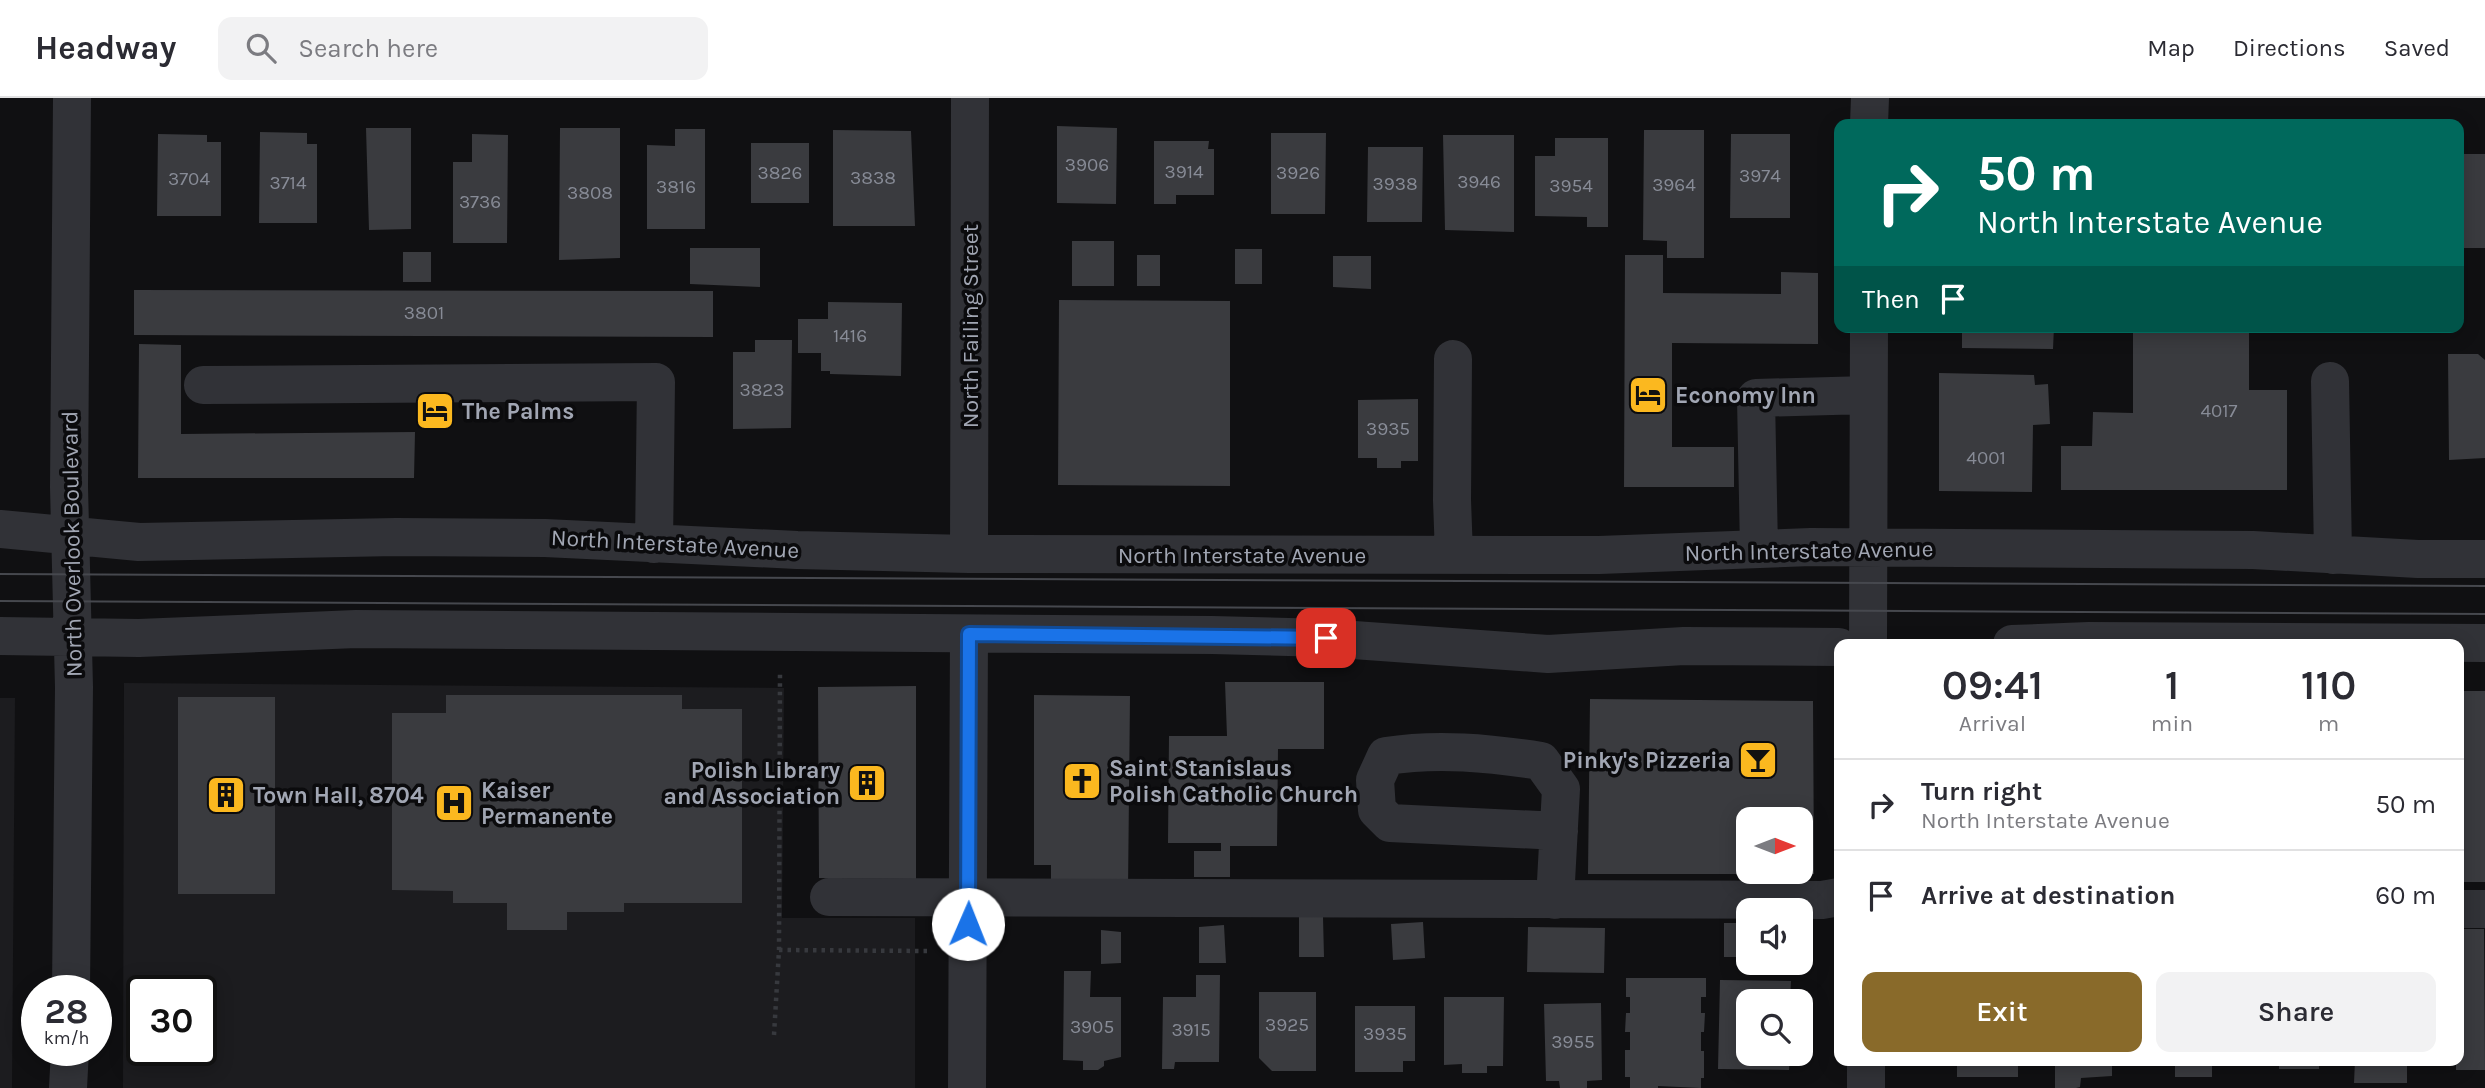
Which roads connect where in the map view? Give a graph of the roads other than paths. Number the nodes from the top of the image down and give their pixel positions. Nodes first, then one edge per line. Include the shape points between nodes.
1 (72, 98) edge
2 (970, 98) edge
3 (1870, 98) edge
4 (1869, 119) edge
5 (1868, 333) edge
6 (1453, 359) dead end
7 (2330, 381) dead end
8 (203, 385) dead end
9 (1868, 395) junction
10 (0, 529) edge
11 (70, 535) junction
12 (654, 544) junction
13 (1868, 548) junction
14 (1759, 549) junction
15 (969, 554) junction
16 (1454, 555) junction
17 (2333, 555) junction
18 (2485, 559) edge
19 (969, 634) junction
20 (0, 636) edge
21 (73, 637) junction
22 (1868, 639) edge
23 (2464, 643) edge
24 (2485, 643) edge
25 (1834, 647) edge
26 (1559, 831) dead end
27 (829, 897) dead end
28 (968, 898) junction
29 (1834, 898) edge
30 (1555, 900) junction
31 (2464, 909) edge
32 (2485, 909) edge
33 (71, 975) edge
34 (69, 1066) edge
35 (1866, 1066) edge
36 (68, 1088) edge
37 (967, 1088) edge
38 (1866, 1088) edge

1 - 11 street, North Overlook Boulevard
2 - 15 street, North Failing Street
3 - 4 street
5 - 9 street
6 - 16 street
7 - 17 street
8 - 12 street via 656,382
9 - 13 street
9 - 14 street via 1756,398
10 - 11 street, North Interstate Avenue
11 - 12 street, North Interstate Avenue via 139,542 396,537
11 - 21 street, North Overlook Boulevard
12 - 15 street, North Interstate Avenue
13 - 14 street, North Interstate Avenue
13 - 17 street, North Interstate Avenue via 2253,550
13 - 22 street
14 - 16 street, North Interstate Avenue
15 - 16 street, North Interstate Avenue
17 - 18 street, North Interstate Avenue
19 - 21 street via 356,629
19 - 25 street via 1326,638 1548,654 1684,646
19 - 28 street
20 - 21 street
21 - 33 street, North Overlook Boulevard
23 - 24 street
26 - 30 street
27 - 28 street
28 - 30 street
28 - 37 street
29 - 30 street
31 - 32 street
34 - 36 street
35 - 38 street

